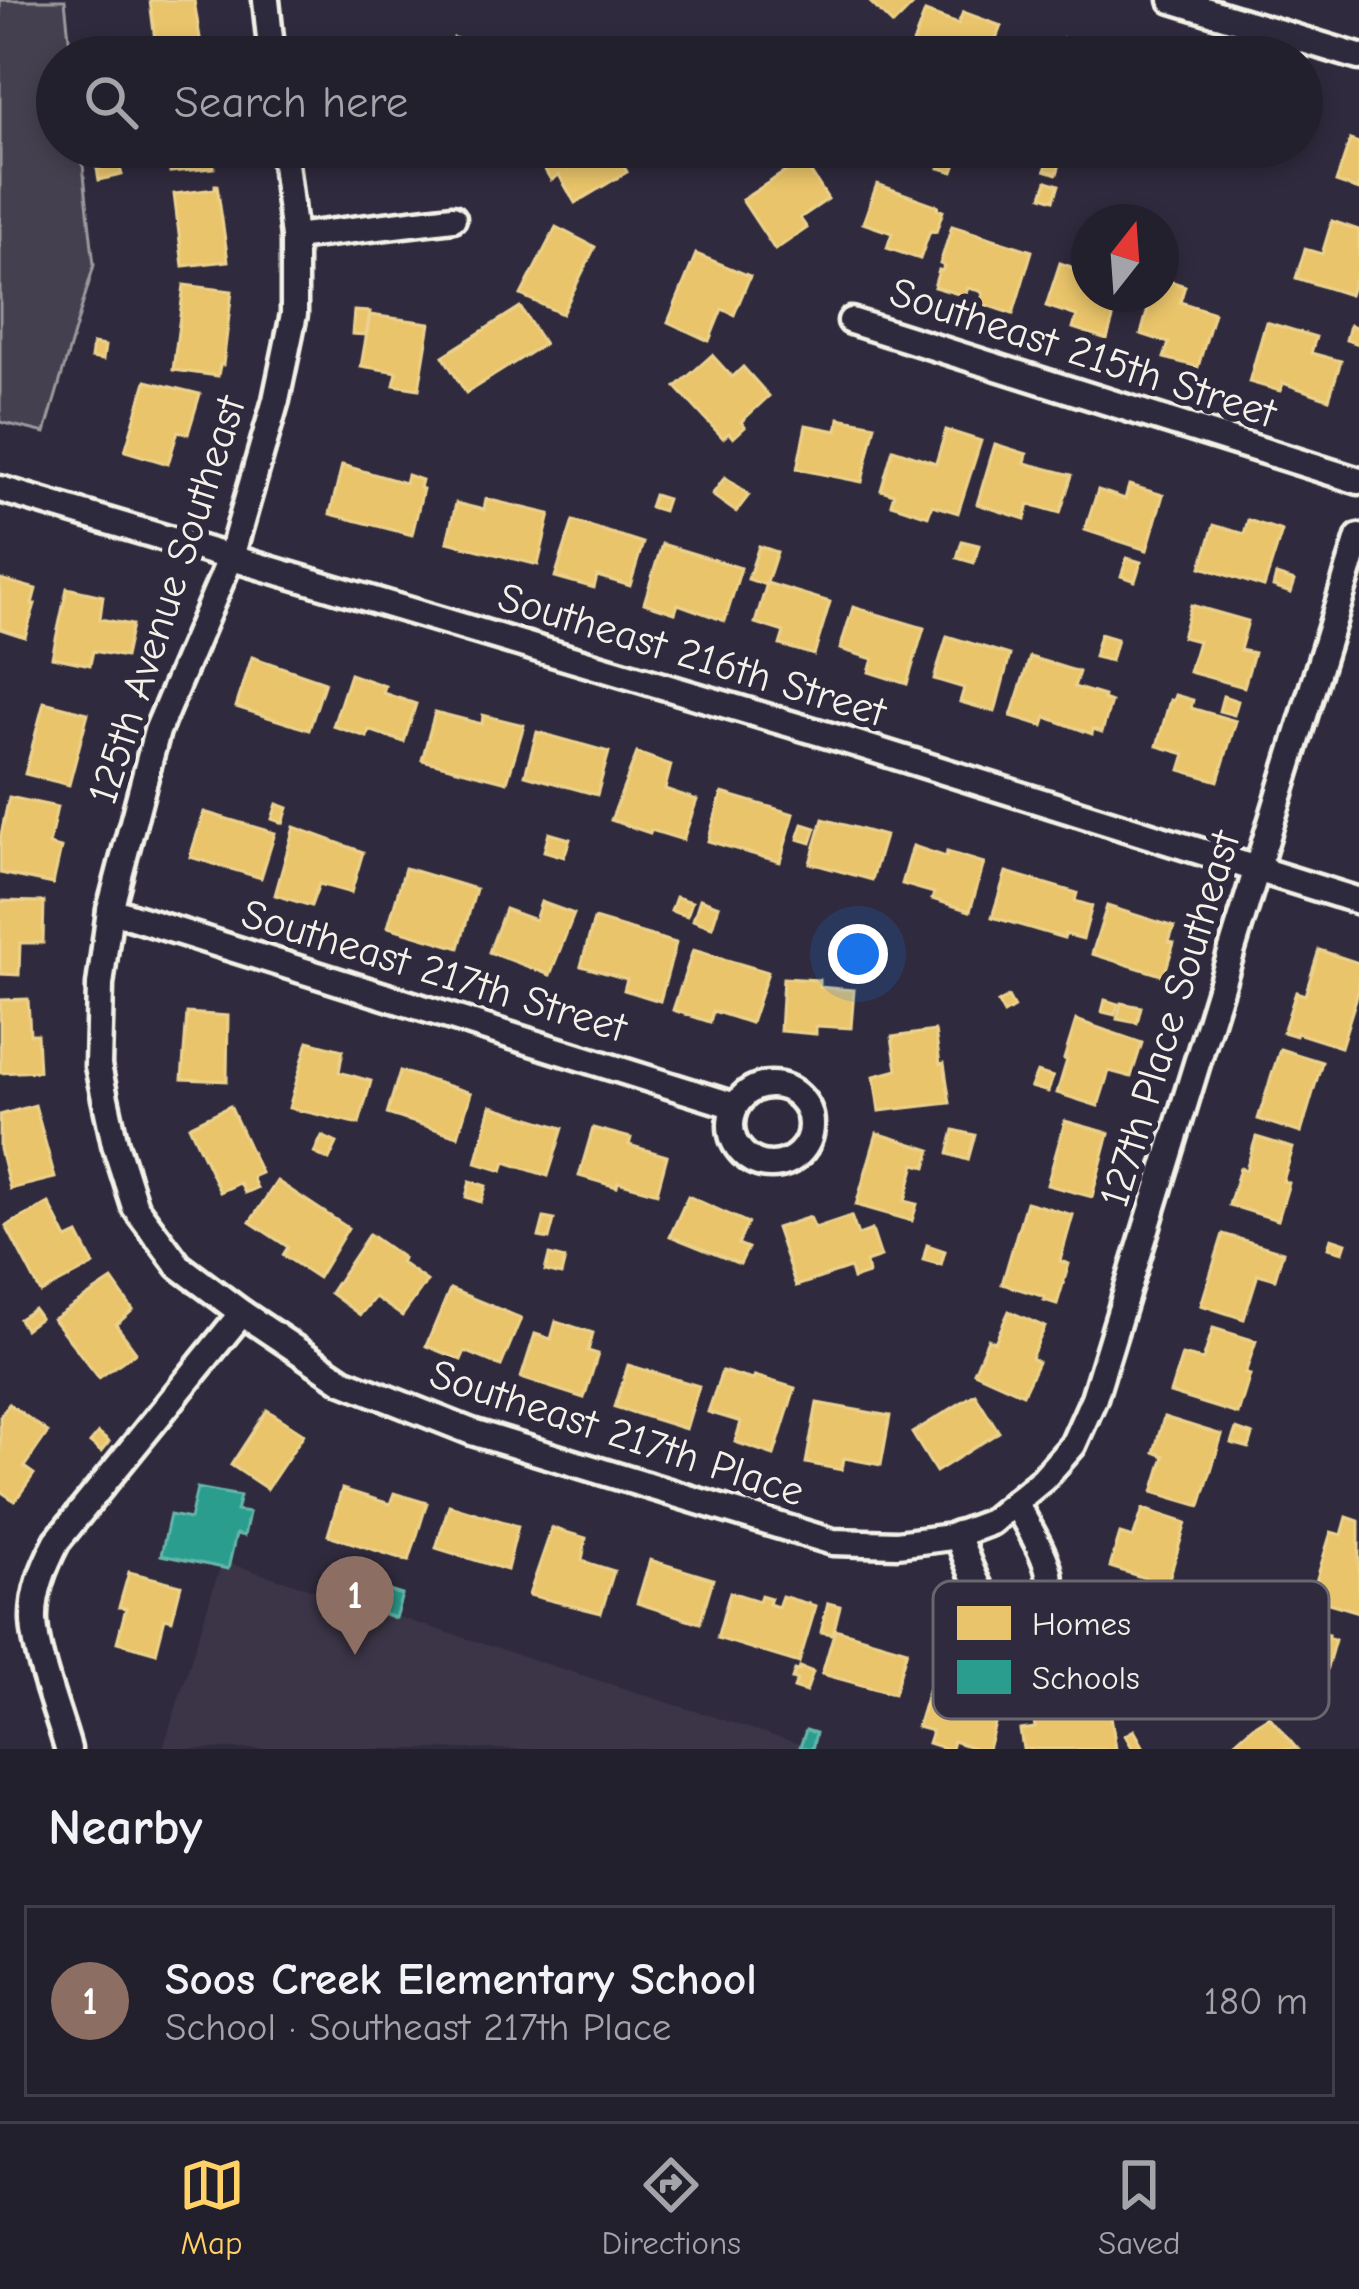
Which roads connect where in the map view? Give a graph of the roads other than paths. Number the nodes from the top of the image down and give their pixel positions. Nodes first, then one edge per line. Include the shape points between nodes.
1 (266, 0) edge
2 (1172, 0) edge
3 (270, 36) edge
4 (1290, 36) edge
5 (1323, 46) edge
6 (1359, 57) edge
7 (286, 168) edge
8 (453, 218) dead end
9 (294, 237) junction
10 (851, 321) dead end
11 (1359, 481) edge
12 (0, 489) edge
13 (1359, 537) edge
14 (231, 557) junction
15 (1257, 870) junction
16 (1359, 902) edge
17 (110, 910) junction
18 (735, 1106) dead end
19 (242, 1313) junction
20 (1015, 1502) junction
21 (991, 1522) joint
22 (957, 1534) junction
23 (977, 1581) edge
24 (1050, 1581) edge
25 (68, 1749) edge

1 - 3 street
2 - 4 street
5 - 6 street
7 - 9 street, 125th Avenue Southeast
8 - 9 street
9 - 14 street, 125th Avenue Southeast via 294,314
10 - 11 street, Southeast 215th Street
12 - 14 street, Southeast 216th Street
13 - 15 street, 127th Place Southeast
14 - 15 street, Southeast 216th Street
14 - 17 street, 125th Avenue Southeast via 157,731
15 - 16 street, Southeast 216th Street
15 - 20 street, 127th Place Southeast via 1094,1398 1073,1445
17 - 18 street, Southeast 217th Street
17 - 19 street, 125th Avenue Southeast via 98,1066 128,1186 179,1266
19 - 22 street, Southeast 217th Place via 343,1381 472,1432 833,1542 897,1544
19 - 25 street via 43,1568 34,1622
20 - 21 street, 127th Place Southeast
20 - 24 street
21 - 22 street, Southeast 217th Place
22 - 23 street

